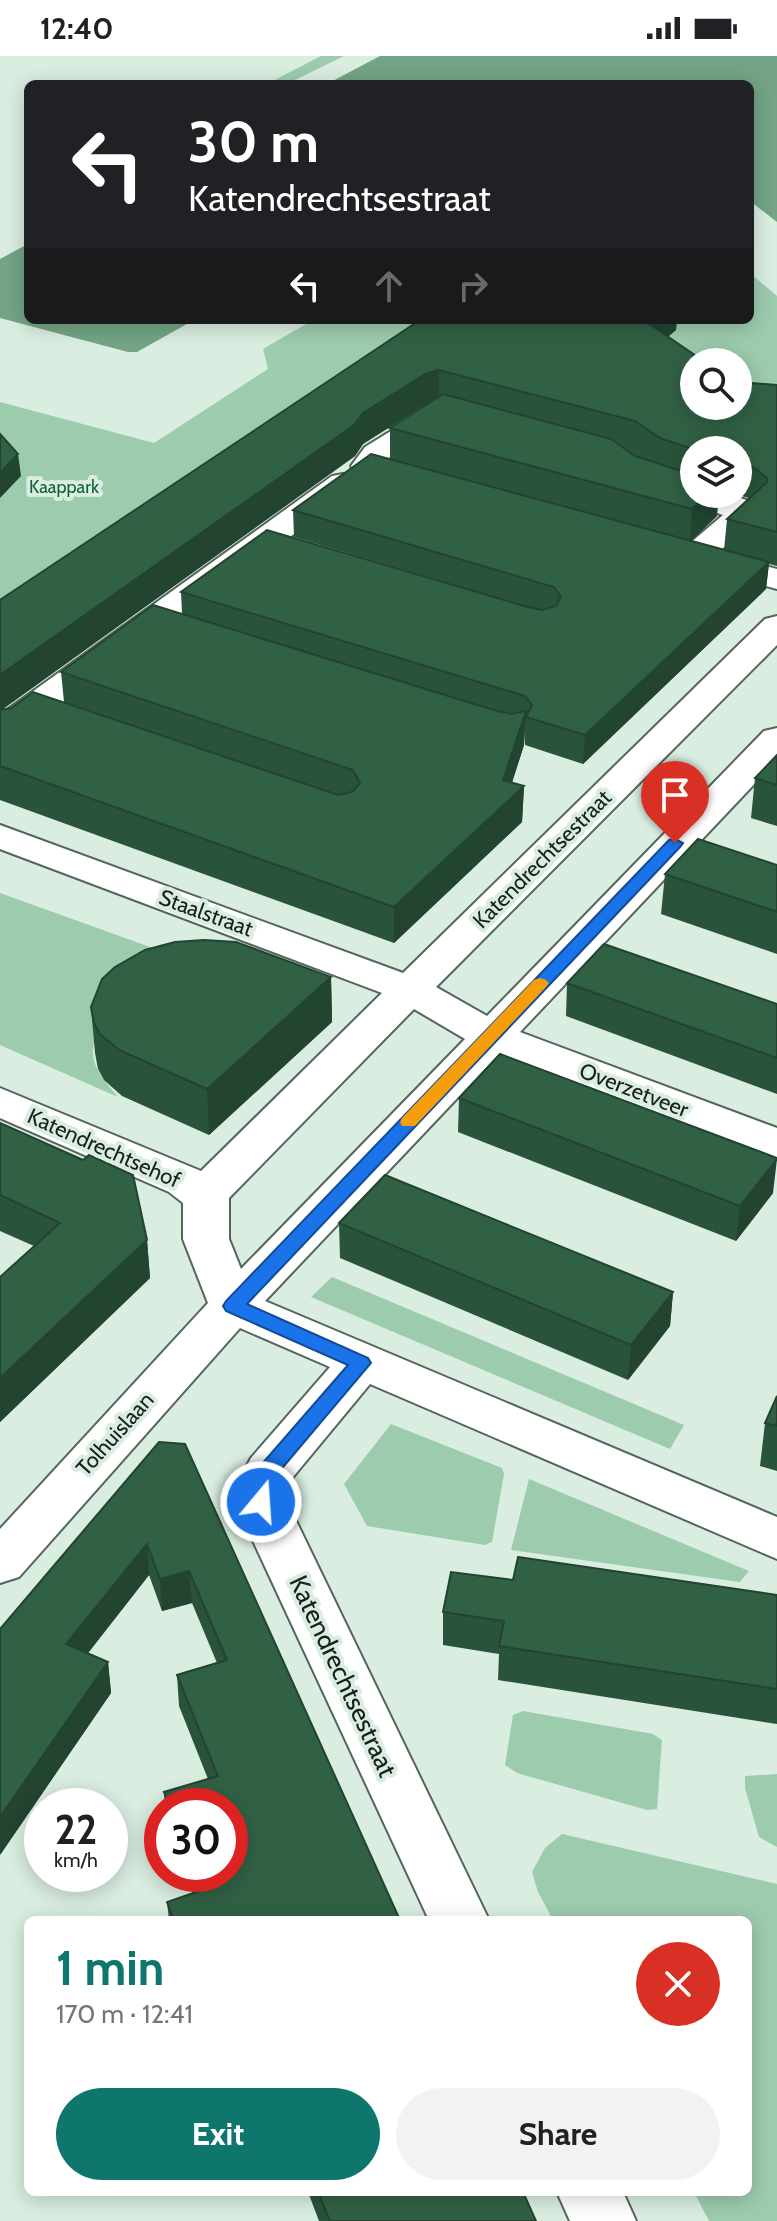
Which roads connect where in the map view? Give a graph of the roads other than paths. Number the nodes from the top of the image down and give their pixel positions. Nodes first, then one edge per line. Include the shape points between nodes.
1 (469, 421) edge
2 (633, 470) edge
3 (262, 541) junction
4 (662, 548) edge
5 (305, 554) edge
6 (694, 557) junction
7 (777, 579) edge
8 (152, 623) junction
9 (777, 626) edge
10 (195, 636) edge
11 (30, 709) junction
12 (72, 724) edge
13 (0, 732) edge
14 (776, 740) edge
15 (0, 836) edge
16 (411, 990) junction
17 (490, 1036) junction
18 (0, 1102) edge
19 (777, 1144) edge
20 (206, 1218) junction
21 (288, 1249) junction
22 (233, 1306) junction
23 (361, 1363) junction
24 (777, 1539) edge
25 (0, 1563) edge
26 (457, 1916) edge
27 (591, 2196) edge
28 (603, 2221) edge

1 - 3 street via 438,413 376,453 380,470
2 - 6 street via 645,479 746,512
3 - 5 street
3 - 8 street
4 - 6 street
6 - 7 street
8 - 10 street
8 - 11 street
9 - 16 street, Katendrechtsestraat
11 - 12 street
11 - 13 street
14 - 17 street via 692,849
15 - 16 street, Staalstraat
16 - 17 street
16 - 20 street, Katendrechtsestraat via 240,1157
17 - 19 street, Overzetveer
17 - 21 street
18 - 20 street, Katendrechtsehof via 185,1182
20 - 21 street via 219,1253 247,1258
20 - 22 street
21 - 22 street
22 - 23 street
22 - 25 street, Tolhuislaan
23 - 24 street
23 - 26 street, Katendrechtsestraat via 269,1471 261,1502
27 - 28 street

